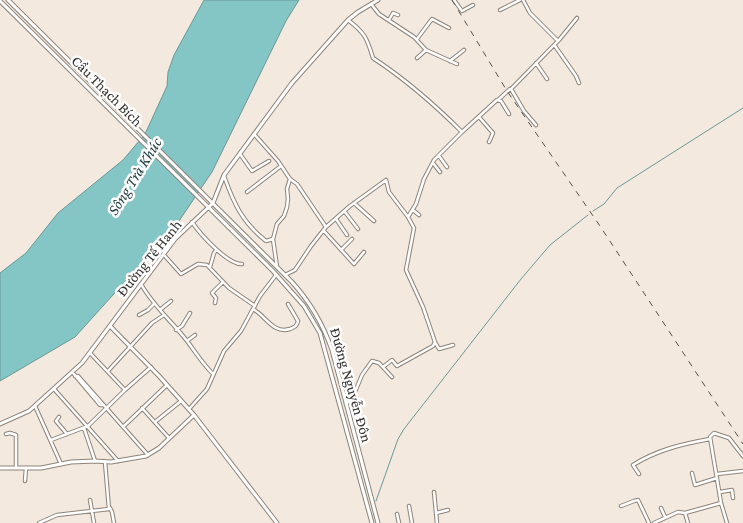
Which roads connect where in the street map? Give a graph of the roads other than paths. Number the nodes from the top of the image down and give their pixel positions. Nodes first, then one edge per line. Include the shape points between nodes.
1 (8, 0) edge
2 (378, 0) edge
3 (454, 0) edge
4 (522, 0) edge
5 (0, 1) edge
6 (371, 4) junction
7 (473, 5) dead end
8 (500, 10) dead end
9 (398, 15) dead end
10 (577, 18) dead end
11 (348, 20) junction
12 (388, 20) junction
13 (449, 28) dead end
14 (417, 39) junction
15 (558, 41) junction
16 (555, 46) junction
17 (426, 50) junction
18 (464, 50) dead end
19 (418, 58) dead end
20 (450, 61) junction
21 (536, 63) junction
22 (457, 64) dead end
23 (547, 79) dead end
24 (579, 84) dead end
25 (511, 88) junction
26 (497, 100) junction
27 (509, 114) dead end
28 (479, 117) junction
29 (536, 125) dead end
30 (462, 132) junction
31 (254, 134) junction
32 (489, 142) dead end
33 (240, 154) junction
34 (439, 155) junction
35 (269, 162) dead end
36 (432, 163) junction
37 (281, 166) junction
38 (447, 167) dead end
39 (440, 172) dead end
40 (224, 175) junction
41 (290, 179) junction
42 (247, 192) dead end
43 (212, 203) junction
44 (354, 203) junction
45 (208, 207) junction
46 (413, 210) junction
47 (345, 212) junction
48 (419, 215) dead end
49 (408, 217) junction
50 (336, 220) junction
51 (374, 221) dead end
52 (192, 222) junction
53 (325, 229) junction
54 (358, 229) dead end
55 (347, 235) dead end
56 (273, 239) junction
57 (352, 239) dead end
58 (216, 250) junction
59 (341, 250) junction
60 (364, 252) dead end
61 (163, 255) junction
62 (242, 264) dead end
63 (210, 267) junction
64 (277, 267) junction
65 (274, 273) junction
66 (285, 275) junction
67 (223, 282) junction
68 (141, 284) junction
69 (171, 301) dead end
70 (215, 303) dead end
71 (154, 304) junction
72 (288, 304) dead end
73 (254, 307) junction
74 (161, 309) junction
75 (190, 314) dead end
76 (139, 315) dead end
77 (164, 315) junction
78 (110, 326) junction
79 (176, 330) junction
80 (195, 335) dead end
81 (187, 341) junction
82 (435, 342) junction
83 (452, 345) dead end
84 (130, 346) junction
85 (90, 353) junction
86 (383, 367) junction
87 (151, 368) junction
88 (108, 371) junction
89 (74, 374) junction
90 (213, 374) junction
91 (392, 377) dead end
92 (167, 385) junction
93 (54, 389) junction
94 (125, 390) junction
95 (181, 401) junction
96 (346, 404) junction
97 (35, 406) junction
98 (105, 407) junction
99 (142, 408) junction
100 (189, 409) junction
101 (194, 415) junction
102 (59, 416) dead end
103 (155, 423) junction
104 (0, 424) edge
105 (88, 426) junction
106 (124, 426) junction
107 (84, 428) junction
108 (6, 434) dead end
109 (67, 434) junction
110 (169, 438) junction
111 (710, 439) junction
112 (51, 440) junction
113 (148, 455) junction
114 (743, 456) edge
115 (95, 461) junction
116 (119, 461) junction
117 (105, 462) junction
118 (61, 465) junction
119 (0, 468) edge
120 (16, 468) junction
121 (26, 468) junction
122 (743, 471) edge
123 (692, 473) dead end
124 (639, 474) dead end
125 (717, 476) junction
126 (25, 481) dead end
127 (367, 482) junction
128 (361, 483) junction
129 (434, 492) dead end
130 (720, 492) junction
131 (733, 498) dead end
132 (90, 500) dead end
133 (721, 503) junction
134 (409, 506) dead end
135 (621, 506) dead end
136 (110, 508) junction
137 (661, 508) dead end
138 (448, 510) dead end
139 (93, 512) junction
140 (436, 513) junction
141 (685, 513) junction
142 (397, 514) dead end
143 (665, 517) junction
144 (39, 523) edge
145 (94, 523) edge
146 (114, 523) edge
147 (277, 523) edge
148 (372, 523) edge
149 (378, 523) edge
150 (399, 523) edge
151 (412, 523) edge
152 (437, 523) edge
153 (649, 523) edge
154 (654, 523) edge
155 (688, 523) edge
156 (727, 523) edge

1 - 43 main road, Cầu Thạch Bích
2 - 6 main road, Đường Tế Hanh
3 - 7 street via 462,11
4 - 8 street
4 - 15 street via 530,13
5 - 45 main road, Cầu Thạch Bích
6 - 11 main road, Đường Tế Hanh
6 - 12 street
9 - 12 street via 393,13
10 - 15 street
11 - 30 street via 363,31 373,58 438,108
11 - 31 main road, Đường Tế Hanh via 292,83
12 - 14 street
13 - 14 street via 432,19
14 - 17 street
15 - 16 street
16 - 21 street
16 - 24 street
17 - 19 street
17 - 20 street
18 - 20 street
20 - 22 street
21 - 23 street
21 - 25 street
25 - 26 street
25 - 29 street
26 - 27 street
26 - 28 street
28 - 30 street
28 - 32 street via 493,132
30 - 34 street
31 - 33 main road, Đường Tế Hanh
31 - 37 street
33 - 35 street via 252,171
33 - 40 main road, Đường Tế Hanh
34 - 36 street
34 - 38 street
36 - 39 street
36 - 46 street
37 - 41 street
37 - 42 street
40 - 43 main road, Đường Tế Hanh
40 - 56 street via 232,200 243,219 266,241
41 - 53 street via 297,184
41 - 56 street via 287,207
43 - 45 main road, Đường Tế Hanh
43 - 64 main road, Đường Nguyễn Đôn
44 - 47 street
44 - 49 street via 386,180 389,192
44 - 51 street
45 - 52 main road, Đường Tế Hanh
45 - 65 main road, Đường Nguyễn Đôn
46 - 48 street
46 - 49 street
47 - 50 street
47 - 54 street
49 - 82 street via 414,230 406,270
50 - 53 street
50 - 55 street
52 - 58 street
52 - 61 main road, Đường Tế Hanh
53 - 59 street
53 - 66 street via 295,270
56 - 64 street
57 - 59 street
58 - 62 street via 236,264
58 - 63 street
59 - 60 street via 354,264
61 - 63 street via 181,274 202,263
61 - 68 main road, Đường Tế Hanh
63 - 67 street
64 - 65 main road
64 - 66 main road, Đường Nguyễn Đôn
65 - 73 street
65 - 128 main road, Đường Nguyễn Đôn via 304,306 320,333
66 - 96 main road, Đường Nguyễn Đôn via 322,323
67 - 70 street via 212,293
67 - 73 street
68 - 71 street
68 - 78 main road, Đường Tế Hanh
69 - 74 street
71 - 74 street
71 - 76 street
72 - 73 street via 298,321 295,327 284,331 278,330
73 - 90 street via 241,331 224,351
74 - 77 street
75 - 79 street
77 - 79 street
77 - 84 street
78 - 84 main road
78 - 85 main road, Đường Tế Hanh
79 - 81 street
80 - 81 street
81 - 90 street
82 - 83 street via 439,349
82 - 86 street via 397,366 392,360
84 - 87 main road
84 - 88 street
85 - 88 street
85 - 89 main road, Đường Tế Hanh
86 - 91 street
86 - 96 street via 376,361 370,363 352,399
87 - 92 main road
87 - 94 street
88 - 94 street
89 - 93 main road, Đường Tế Hanh
89 - 98 street
90 - 100 street via 207,390
92 - 95 main road
92 - 99 street
93 - 97 main road, Đường Tế Hanh
93 - 105 street
94 - 98 street
95 - 100 main road
95 - 103 street
96 - 127 main road, Đường Nguyễn Đôn
97 - 104 main road, Đường Tế Hanh
97 - 112 street
98 - 105 street
98 - 106 street
99 - 103 street
99 - 106 street
100 - 101 main road
101 - 110 main road
101 - 147 main road
102 - 109 street via 56,421
103 - 110 street
105 - 107 street
105 - 116 street
106 - 113 street
107 - 109 street
107 - 115 street
108 - 120 street via 16,435
109 - 112 street
110 - 113 main road
111 - 114 street via 714,433 728,437
111 - 124 street via 661,451 633,465
111 - 125 street
112 - 118 street
113 - 116 main road
115 - 117 main road
115 - 118 main road
116 - 117 main road
117 - 136 street
118 - 121 main road
119 - 120 main road
120 - 121 main road
121 - 126 street
122 - 125 street
123 - 125 street via 695,485
125 - 130 street
127 - 128 main road
127 - 149 main road, Đường Nguyễn Đôn
128 - 148 main road, Đường Nguyễn Đôn
129 - 140 street
130 - 131 street via 732,490
130 - 133 street
132 - 139 street
133 - 141 street
133 - 156 street
134 - 151 street
135 - 153 street via 638,500
136 - 139 street
136 - 146 street
137 - 143 street
138 - 140 street
139 - 144 street via 57,515
139 - 145 street
140 - 152 street
141 - 143 street
141 - 155 street
142 - 150 street
143 - 154 street

